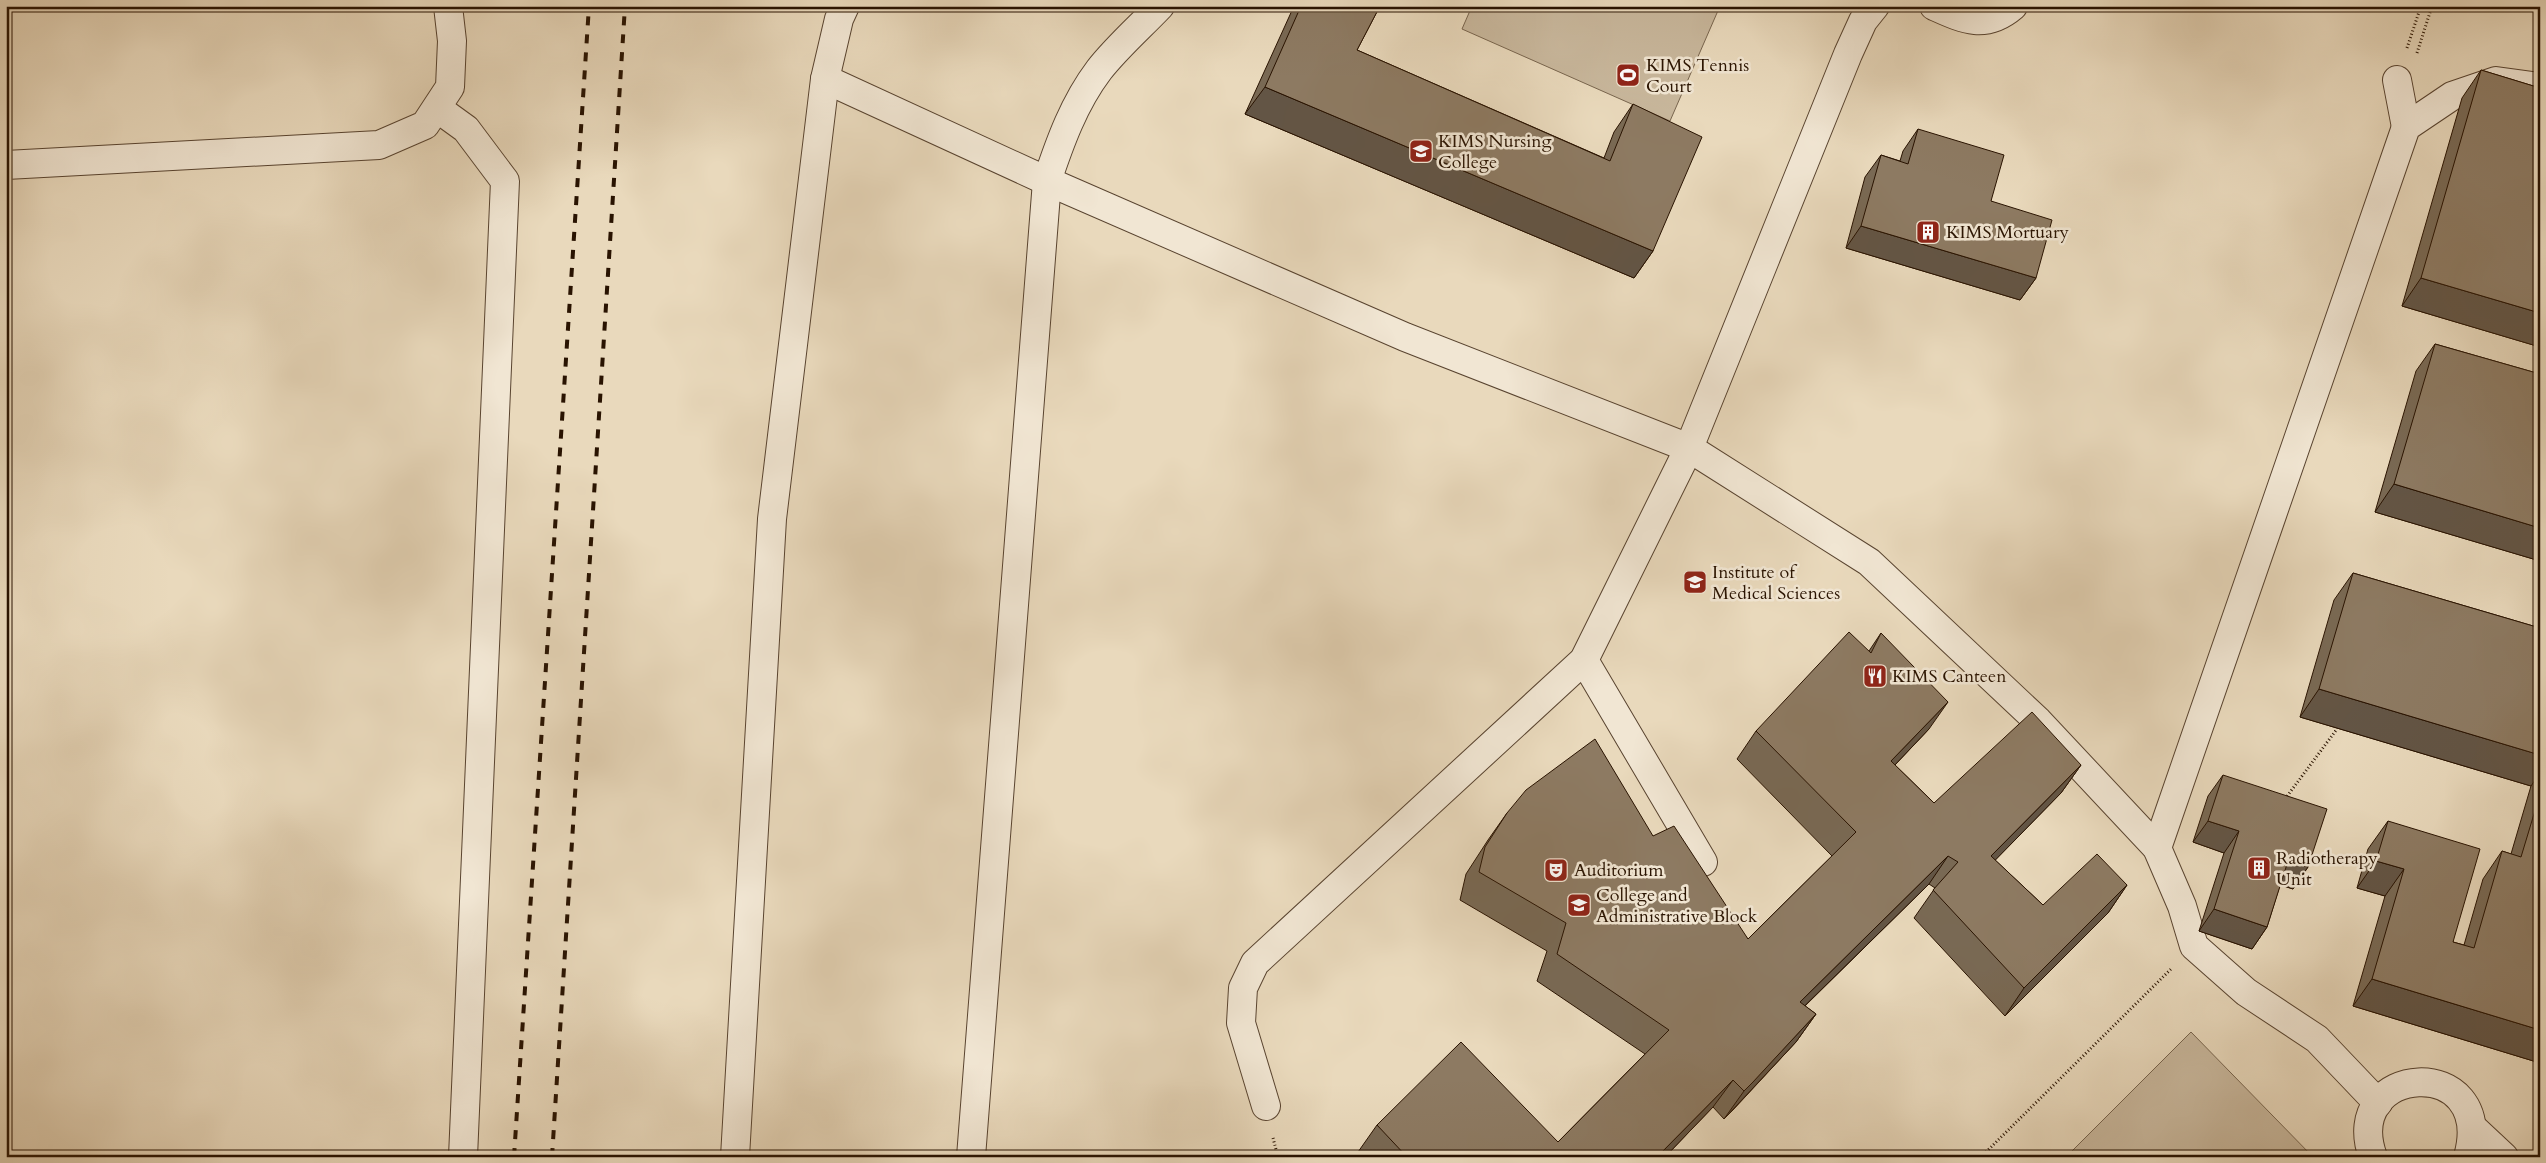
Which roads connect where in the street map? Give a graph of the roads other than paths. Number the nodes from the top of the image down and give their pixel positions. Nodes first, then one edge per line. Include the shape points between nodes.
1 (448, 6) edge
2 (845, 6) edge
3 (1160, 6) edge
4 (1874, 6) edge
5 (1934, 6) edge
6 (2013, 6) edge
7 (825, 79) junction
8 (2397, 80) road end
9 (2540, 87) edge
10 (437, 108) junction
11 (2406, 128) junction
12 (6, 165) edge
13 (1047, 180) junction
14 (1689, 448) junction
15 (1584, 660) junction
16 (2157, 848) junction
17 (1703, 862) dead end
18 (2378, 1103) junction
19 (1266, 1106) dead end
20 (2473, 1128) junction
21 (463, 1157) edge
22 (735, 1157) edge
23 (971, 1157) edge
24 (2373, 1157) edge
25 (2468, 1157) edge
26 (2504, 1157) edge

1 - 10 street via 452,41 450,87
2 - 7 street
3 - 13 street via 1099,70 1060,141
4 - 14 street via 1848,54
5 - 6 street via 1965,20 1984,20 2002,15
7 - 13 street
7 - 22 street via 772,519
8 - 11 street
9 - 11 street via 2496,81 2452,96
10 - 12 street via 425,125 379,146
10 - 21 street via 466,129 505,181
11 - 16 street
13 - 14 street via 1405,337
13 - 23 street
14 - 15 street
14 - 16 street via 1868,562 2038,721
15 - 17 street
15 - 19 street via 1255,963 1243,988 1241,1023
16 - 18 street via 2182,906 2194,946 2246,992 2317,1039
18 - 20 street via 2394,1088 2425,1081 2443,1086 2458,1097 2468,1111
18 - 24 street via 2370,1120 2368,1138
20 - 25 street
20 - 26 street

